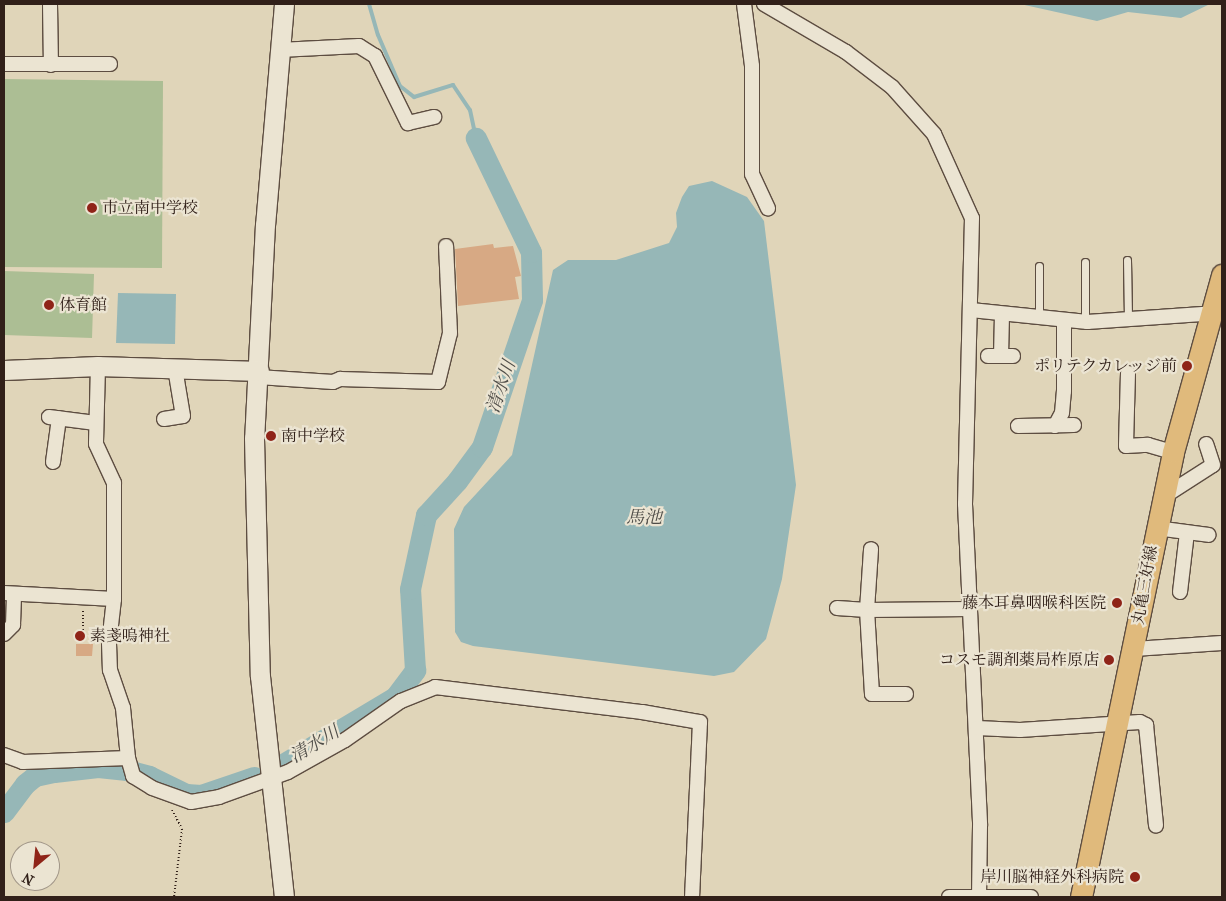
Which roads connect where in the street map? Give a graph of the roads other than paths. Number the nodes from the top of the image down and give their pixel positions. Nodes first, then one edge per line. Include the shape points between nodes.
1 (50, 4) edge
2 (284, 4) edge
3 (744, 4) edge
4 (764, 4) edge
5 (279, 50) junction
6 (4, 64) edge
7 (110, 64) dead end
8 (51, 65) junction
9 (434, 117) dead end
10 (768, 209) dead end
11 (446, 246) dead end
12 (1128, 260) dead end
13 (1086, 262) dead end
14 (1038, 266) dead end
15 (1222, 275) edge
16 (971, 310) junction
17 (1216, 313) edge
18 (1002, 314) junction
19 (1038, 318) junction
20 (1128, 319) junction
21 (1064, 321) junction
22 (1085, 322) junction
23 (1000, 356) dead end
24 (98, 366) junction
25 (175, 368) junction
26 (4, 370) edge
27 (1128, 373) dead end
28 (258, 374) junction
29 (164, 419) dead end
30 (96, 423) junction
31 (1018, 426) dead end
32 (1055, 426) junction
33 (1074, 426) dead end
34 (1206, 444) dead end
35 (1172, 452) junction
36 (53, 462) dead end
37 (1163, 497) junction
38 (1156, 528) junction
39 (1187, 532) junction
40 (1209, 535) dead end
41 (871, 549) dead end
42 (1180, 592) dead end
43 (9, 593) edge
44 (114, 599) junction
45 (837, 608) dead end
46 (969, 609) junction
47 (867, 610) junction
48 (4, 634) edge
49 (1222, 643) edge
50 (1134, 649) junction
51 (906, 694) dead end
52 (1118, 724) junction
53 (977, 728) junction
54 (4, 755) edge
55 (130, 767) junction
56 (269, 778) junction
57 (1156, 826) dead end
58 (979, 896) edge
59 (284, 897) edge
60 (692, 897) edge
61 (949, 897) edge
62 (1031, 897) edge
63 (1081, 897) edge

1 - 8 street
2 - 5 street
3 - 10 street via 752,66 752,174
4 - 16 street via 871,70 892,87 934,134 972,218
5 - 9 street via 358,46 375,56 408,123
5 - 28 street via 265,224
6 - 8 street
7 - 8 street
11 - 28 street via 450,333 438,382 340,379 333,382
12 - 20 lane
13 - 22 lane
14 - 19 lane
15 - 17 main road, 丸亀三好線
16 - 18 street
16 - 46 street via 965,504
17 - 20 street
17 - 35 main road, 丸亀三好線
18 - 19 street
18 - 23 street
19 - 21 street
20 - 22 street
21 - 22 street
21 - 32 street via 1064,391 1062,413
24 - 25 street
24 - 26 street
24 - 30 street
25 - 28 street
25 - 29 street via 183,416
27 - 35 street via 1120,425 1126,446 1148,444
28 - 56 street via 254,438 256,544 260,676
30 - 36 street via 54,418
30 - 44 street via 96,444 114,483
31 - 32 street
32 - 33 street
34 - 37 street via 1213,465
35 - 37 main road, 丸亀三好線
37 - 38 main road, 丸亀三好線
38 - 39 street
38 - 50 main road, 丸亀三好線
39 - 40 street
39 - 42 street
41 - 47 street
43 - 44 street
43 - 48 street via 13,625
44 - 55 street via 109,643 110,670 123,708
45 - 47 street
46 - 47 street
46 - 53 street
47 - 51 street via 872,694
49 - 50 street
50 - 52 main road, 丸亀三好線
52 - 53 street via 1020,730
52 - 57 street via 1146,725
52 - 63 main road, 丸亀三好線
53 - 58 street
54 - 55 street via 23,762
55 - 56 street via 169,796 202,802 251,788
56 - 59 street
56 - 60 street via 288,772 345,740 401,701 435,687 700,722
58 - 61 street
58 - 62 street

